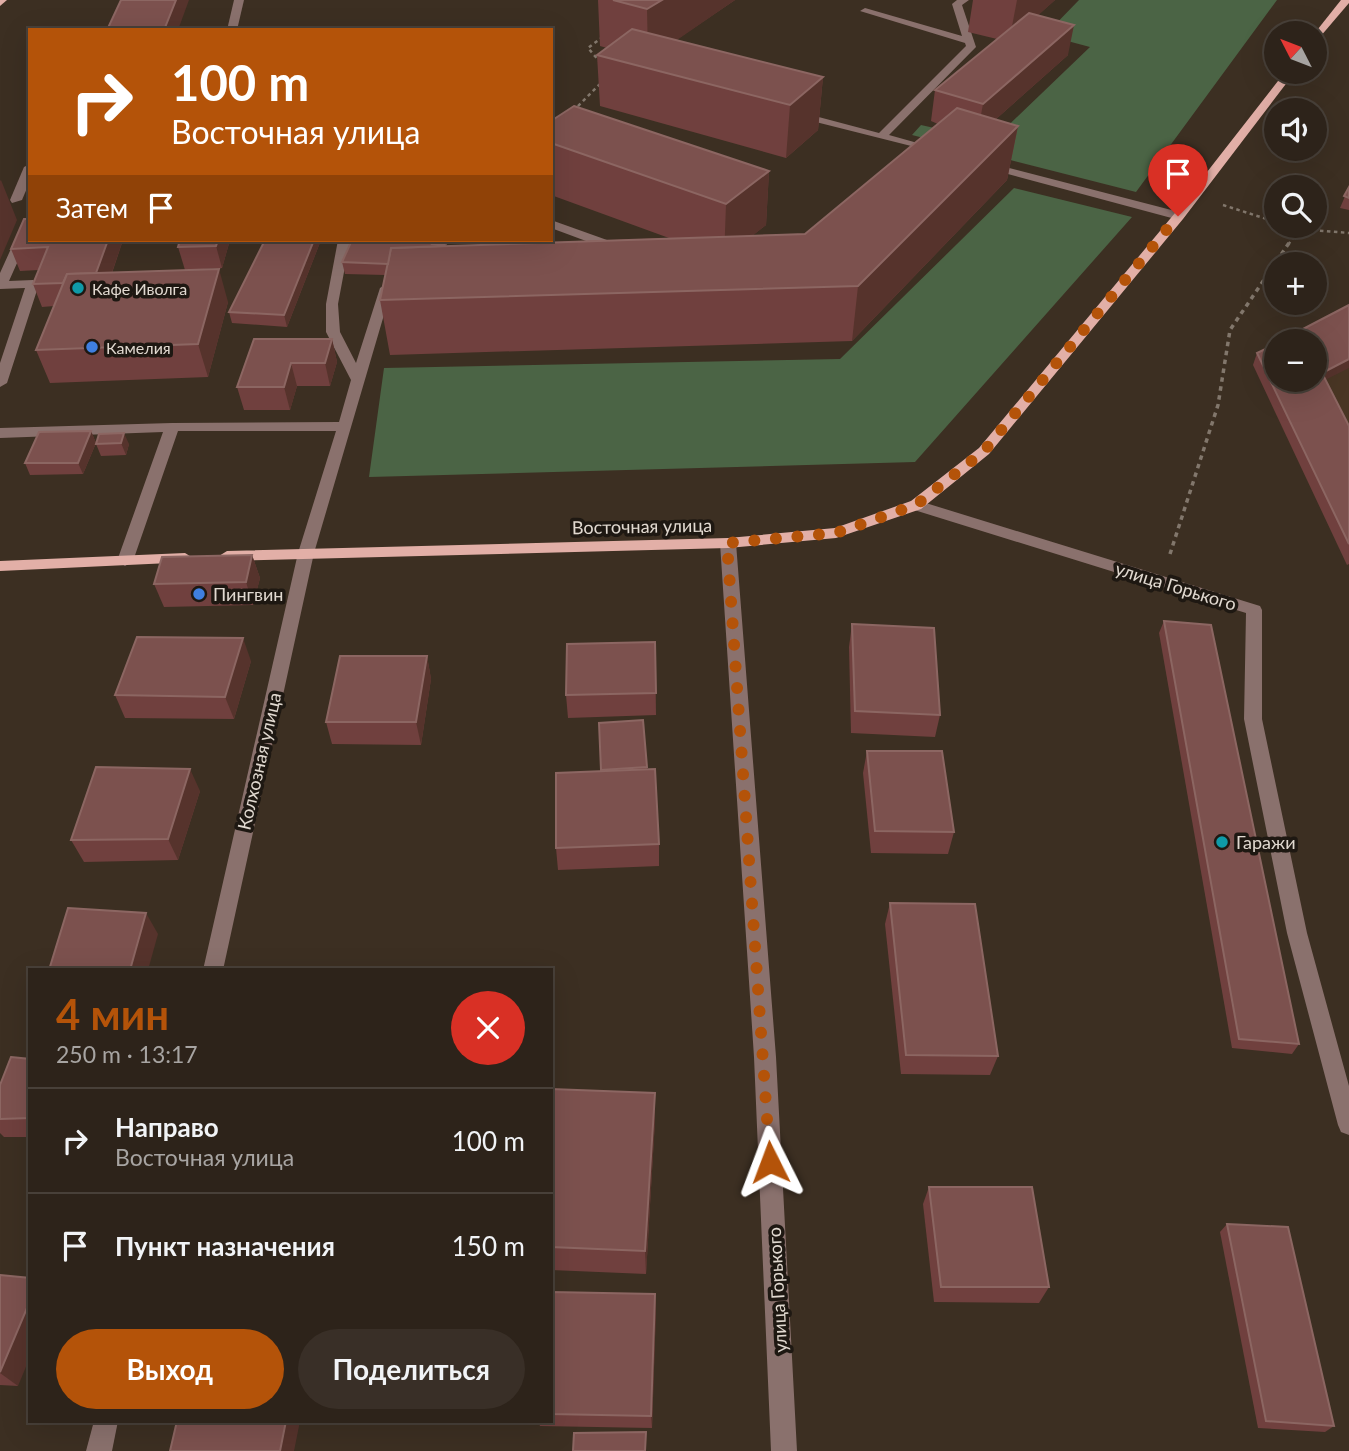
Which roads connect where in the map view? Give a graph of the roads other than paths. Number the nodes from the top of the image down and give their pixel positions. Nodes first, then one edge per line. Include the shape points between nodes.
1 (239, 0) edge
2 (964, 0) edge
3 (1346, 0) edge
4 (865, 11) dead end
5 (1327, 24) edge
6 (232, 28) edge
7 (969, 41) junction
8 (1281, 84) edge
9 (786, 111) edge
10 (881, 136) junction
11 (921, 147) junction
12 (947, 154) edge
13 (911, 157) edge
14 (973, 161) edge
15 (28, 172) edge
16 (28, 198) edge
17 (16, 200) junction
18 (0, 201) edge
19 (1178, 216) junction
20 (28, 224) edge
21 (553, 226) edge
22 (344, 242) edge
23 (500, 242) edge
24 (632, 254) edge
25 (485, 274) edge
26 (400, 287) edge
27 (358, 379) junction
28 (0, 383) edge
29 (344, 426) junction
30 (172, 427) junction
31 (0, 433) edge
32 (916, 505) junction
33 (727, 543) junction
34 (306, 553) junction
35 (125, 561) junction
36 (0, 566) edge
37 (213, 968) edge
38 (1349, 1125) edge
39 (106, 1423) edge
40 (99, 1451) edge
41 (784, 1451) edge

1 - 6 street
2 - 7 street via 957,5
3 - 5 main road
4 - 7 street
7 - 10 street via 971,47
8 - 19 main road, Восточная улица
9 - 10 street
10 - 11 street
11 - 12 street
11 - 13 street
14 - 19 street
15 - 17 street
16 - 17 street
17 - 18 street
19 - 32 main road, Восточная улица via 984,451
20 - 28 street via 1,285 33,284
21 - 24 street
22 - 27 street via 332,304 333,332
23 - 25 street
26 - 27 street, Колхозная улица via 386,288
27 - 29 street, Колхозная улица
29 - 30 street
29 - 34 street, Колхозная улица
30 - 31 street
30 - 35 street
32 - 33 main road, Восточная улица via 836,533
32 - 38 street, улица Горького via 1254,610 1253,719 1297,933
33 - 34 main road, Восточная улица
33 - 41 street, улица Горького via 765,1057
34 - 35 main road, Восточная улица
34 - 37 street, Колхозная улица
35 - 36 main road, Восточная улица
39 - 40 street

